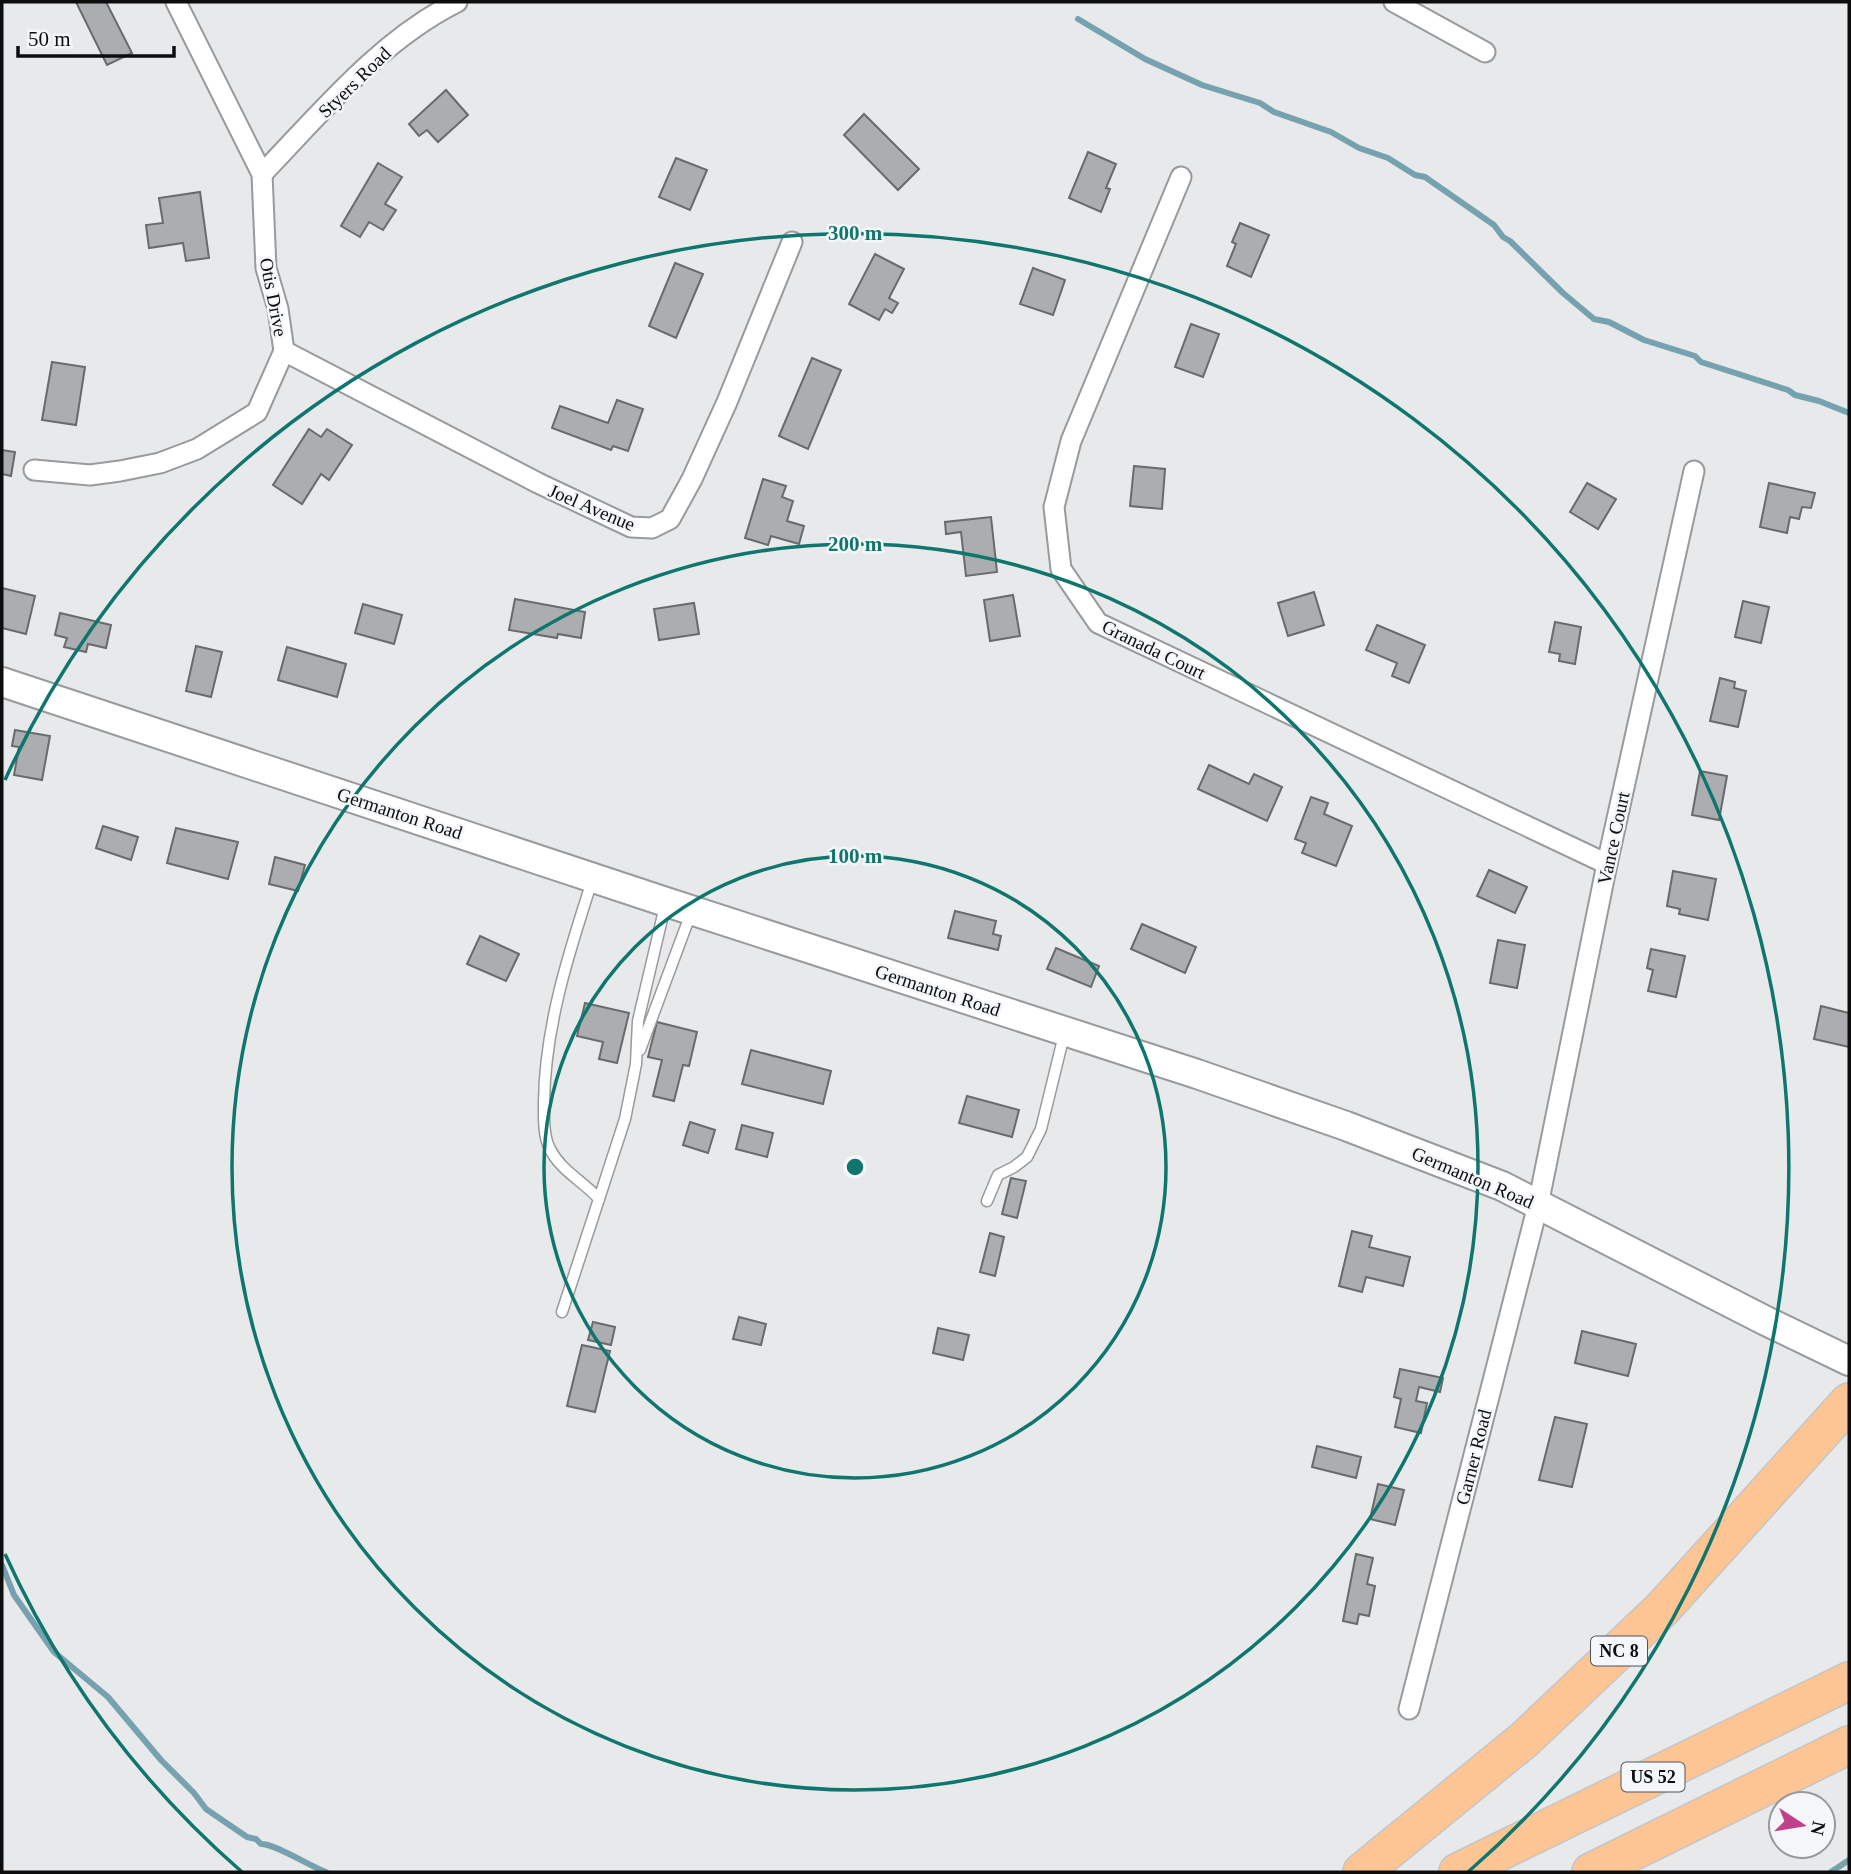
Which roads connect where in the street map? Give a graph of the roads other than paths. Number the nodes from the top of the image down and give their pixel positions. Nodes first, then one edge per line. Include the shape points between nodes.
1 (176, 2) edge
2 (457, 2) edge
3 (1394, 2) edge
4 (1485, 52) dead end
5 (262, 174) junction
6 (1181, 177) dead end
7 (792, 243) dead end
8 (284, 351) junction
9 (34, 470) dead end
10 (1694, 471) dead end
11 (2, 682) edge
12 (1607, 864) junction
13 (593, 877) junction
14 (679, 906) junction
15 (1065, 1031) junction
16 (636, 1064) junction
17 (599, 1199) junction
18 (987, 1201) dead end
19 (1538, 1205) junction
20 (562, 1312) dead end
21 (1849, 1361) edge
22 (1849, 1402) edge
23 (1849, 1681) edge
24 (1409, 1709) dead end
25 (1849, 1745) edge
26 (1362, 1872) edge
27 (1458, 1872) edge
28 (1591, 1872) edge

1 - 5 street, Otis Drive
2 - 5 street, Styers Road via 408,32 364,69
3 - 4 street
5 - 8 street, Otis Drive via 266,268
6 - 12 street, Granada Court via 1071,441 1054,507 1061,569 1098,623
7 - 8 street, Joel Avenue via 692,479 670,519 652,528 631,527 538,483
8 - 9 street, Otis Drive via 257,412 197,449 160,463 90,475
10 - 12 street, Vance Court
11 - 13 main road, Germanton Road
12 - 19 street, Vance Court
13 - 14 main road, Germanton Road
13 - 17 lane via 548,1044 544,1119 556,1158
14 - 15 main road, Germanton Road
14 - 16 lane
14 - 16 lane via 638,1021
15 - 18 lane via 1041,1129 1027,1157 998,1175
15 - 19 main road, Germanton Road via 1346,1126 1502,1186
16 - 17 lane via 625,1119
17 - 20 lane
19 - 21 main road, Germanton Road
19 - 24 street, Garner Road
22 - 26 highway, NC 8 via 1663,1608 1525,1739
23 - 27 highway, US 52
25 - 28 highway

